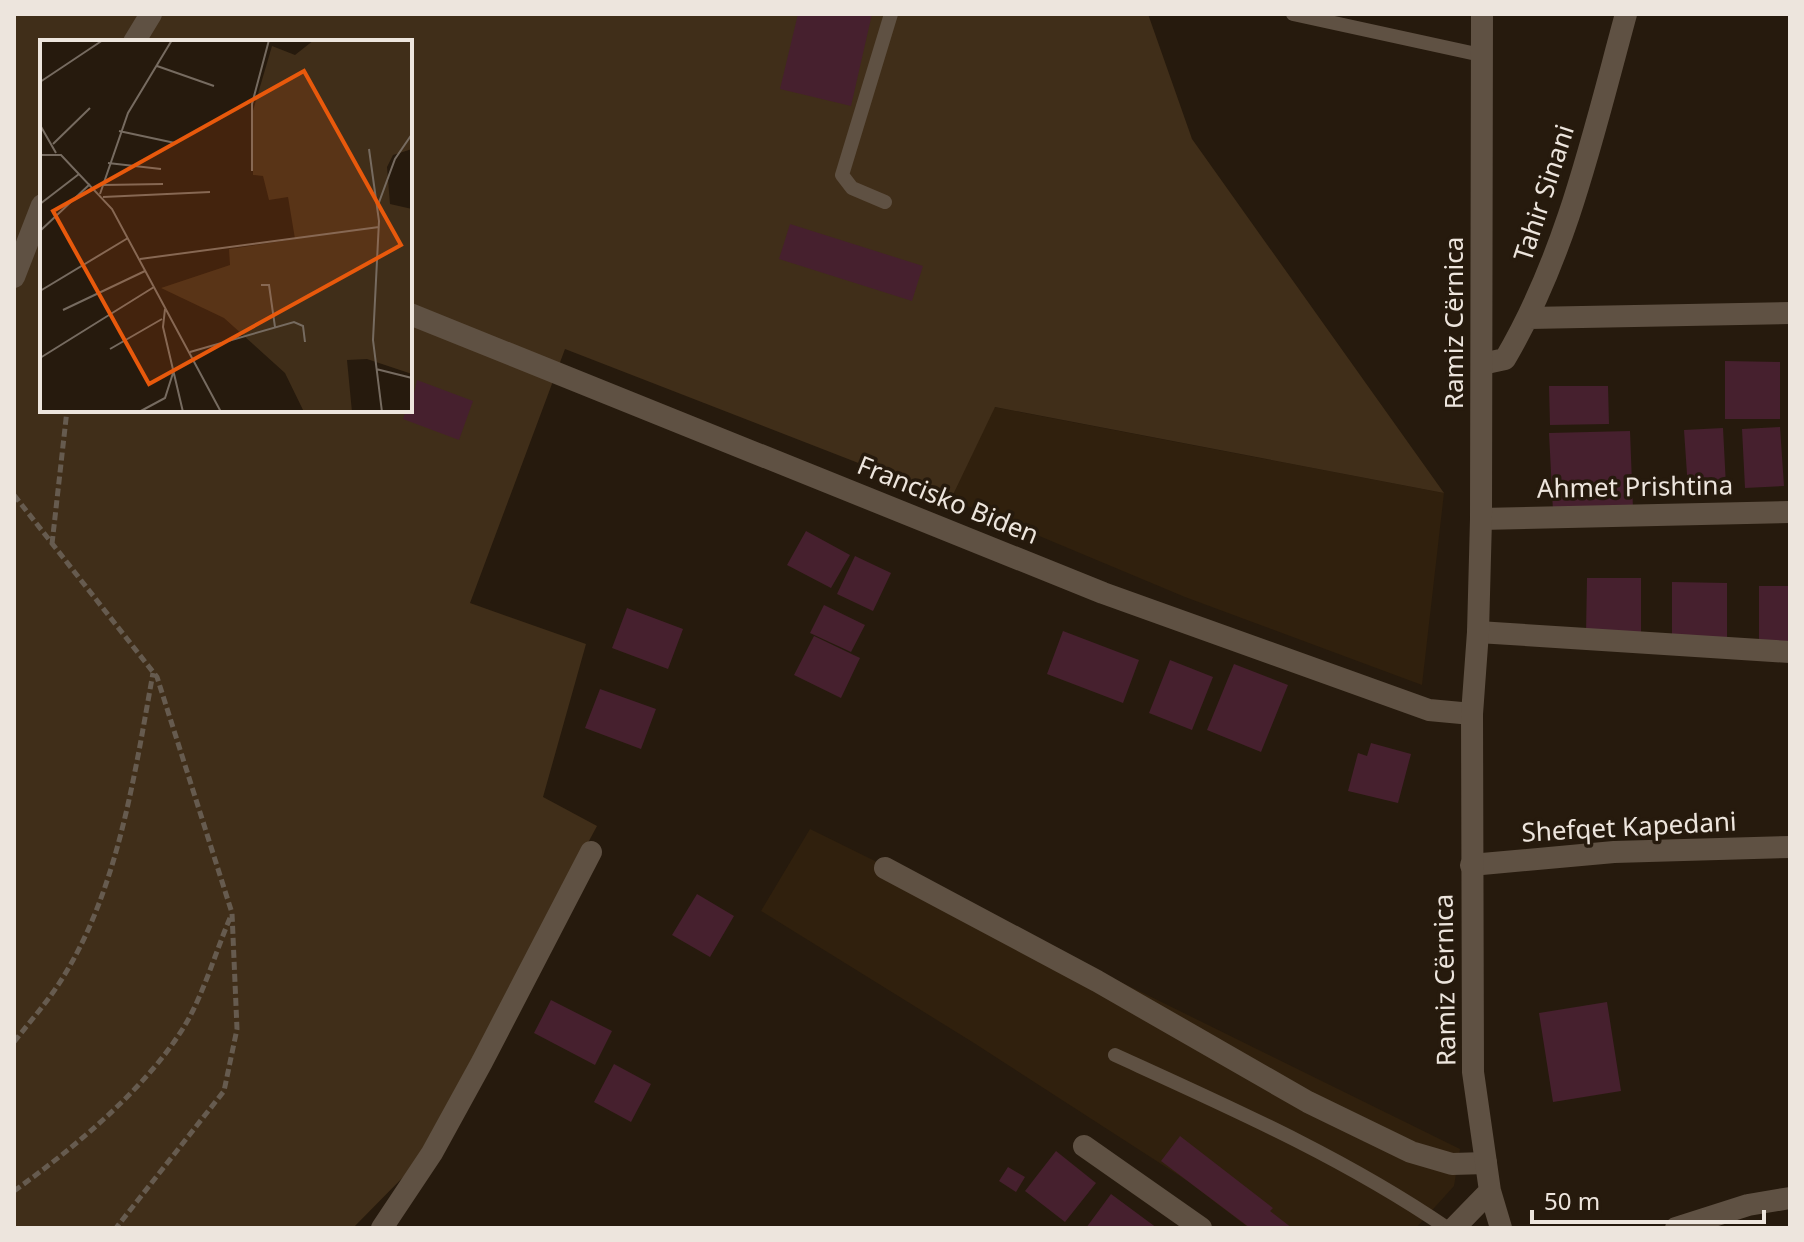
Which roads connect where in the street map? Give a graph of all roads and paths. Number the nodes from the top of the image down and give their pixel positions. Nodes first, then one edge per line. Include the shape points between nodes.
1 (151, 14) edge
2 (891, 14) edge
3 (1293, 14) edge
4 (1482, 14) edge
5 (1626, 14) edge
6 (135, 40) edge
7 (1481, 55) junction
8 (885, 202) dead end
9 (40, 210) edge
10 (14, 277) edge
11 (1790, 313) edge
12 (412, 315) edge
13 (1529, 318) junction
14 (1482, 364) junction
15 (67, 412) edge
16 (14, 495) edge
17 (1790, 512) edge
18 (1481, 519) junction
19 (52, 545) junction
20 (1478, 632) junction
21 (1790, 652) edge
22 (153, 672) junction
23 (1472, 714) junction
24 (1790, 847) edge
25 (591, 852) dead end
26 (1471, 865) junction
27 (885, 868) dead end
28 (232, 913) junction
29 (14, 1042) edge
30 (1115, 1055) dead end
31 (1084, 1146) dead end
32 (1486, 1163) junction
33 (14, 1191) edge
34 (1490, 1191) junction
35 (1790, 1198) edge
36 (116, 1228) edge
37 (382, 1228) edge
38 (1201, 1228) edge
39 (1447, 1228) edge
40 (1454, 1228) edge
41 (1501, 1228) edge
42 (1676, 1228) edge

1 - 6 street
2 - 8 lane via 842,175 852,188
3 - 7 lane
4 - 7 street, Ramiz Cërnica
5 - 13 street, Tahir Sinani via 1550,271
7 - 14 street, Ramiz Cërnica
9 - 10 street
11 - 13 street
12 - 23 street, Francisko Biden via 1103,593 1429,710
13 - 14 street, Tahir Sinani via 1505,359
14 - 18 street, Ramiz Cërnica
15 - 19 path
16 - 19 path
17 - 18 street, Ahmet Prishtina
18 - 20 street, Ramiz Cërnica
19 - 22 path
20 - 21 street
20 - 23 street, Ramiz Cërnica
22 - 28 path
22 - 29 path via 127,816 85,936 56,987
23 - 26 street, Ramiz Cërnica
24 - 26 street, Shefqet Kapedani via 1614,852
25 - 37 street via 432,1153
26 - 32 street, Ramiz Cërnica via 1473,1072
27 - 32 street via 1308,1102 1411,1152 1452,1164
28 - 33 path via 188,1021 132,1093
28 - 36 path via 237,1029 224,1091
30 - 39 lane via 1293,1136 1393,1191
31 - 38 street
32 - 34 street, Ramiz Cërnica
34 - 40 street
34 - 41 street, Ramiz Cërnica
35 - 42 street

